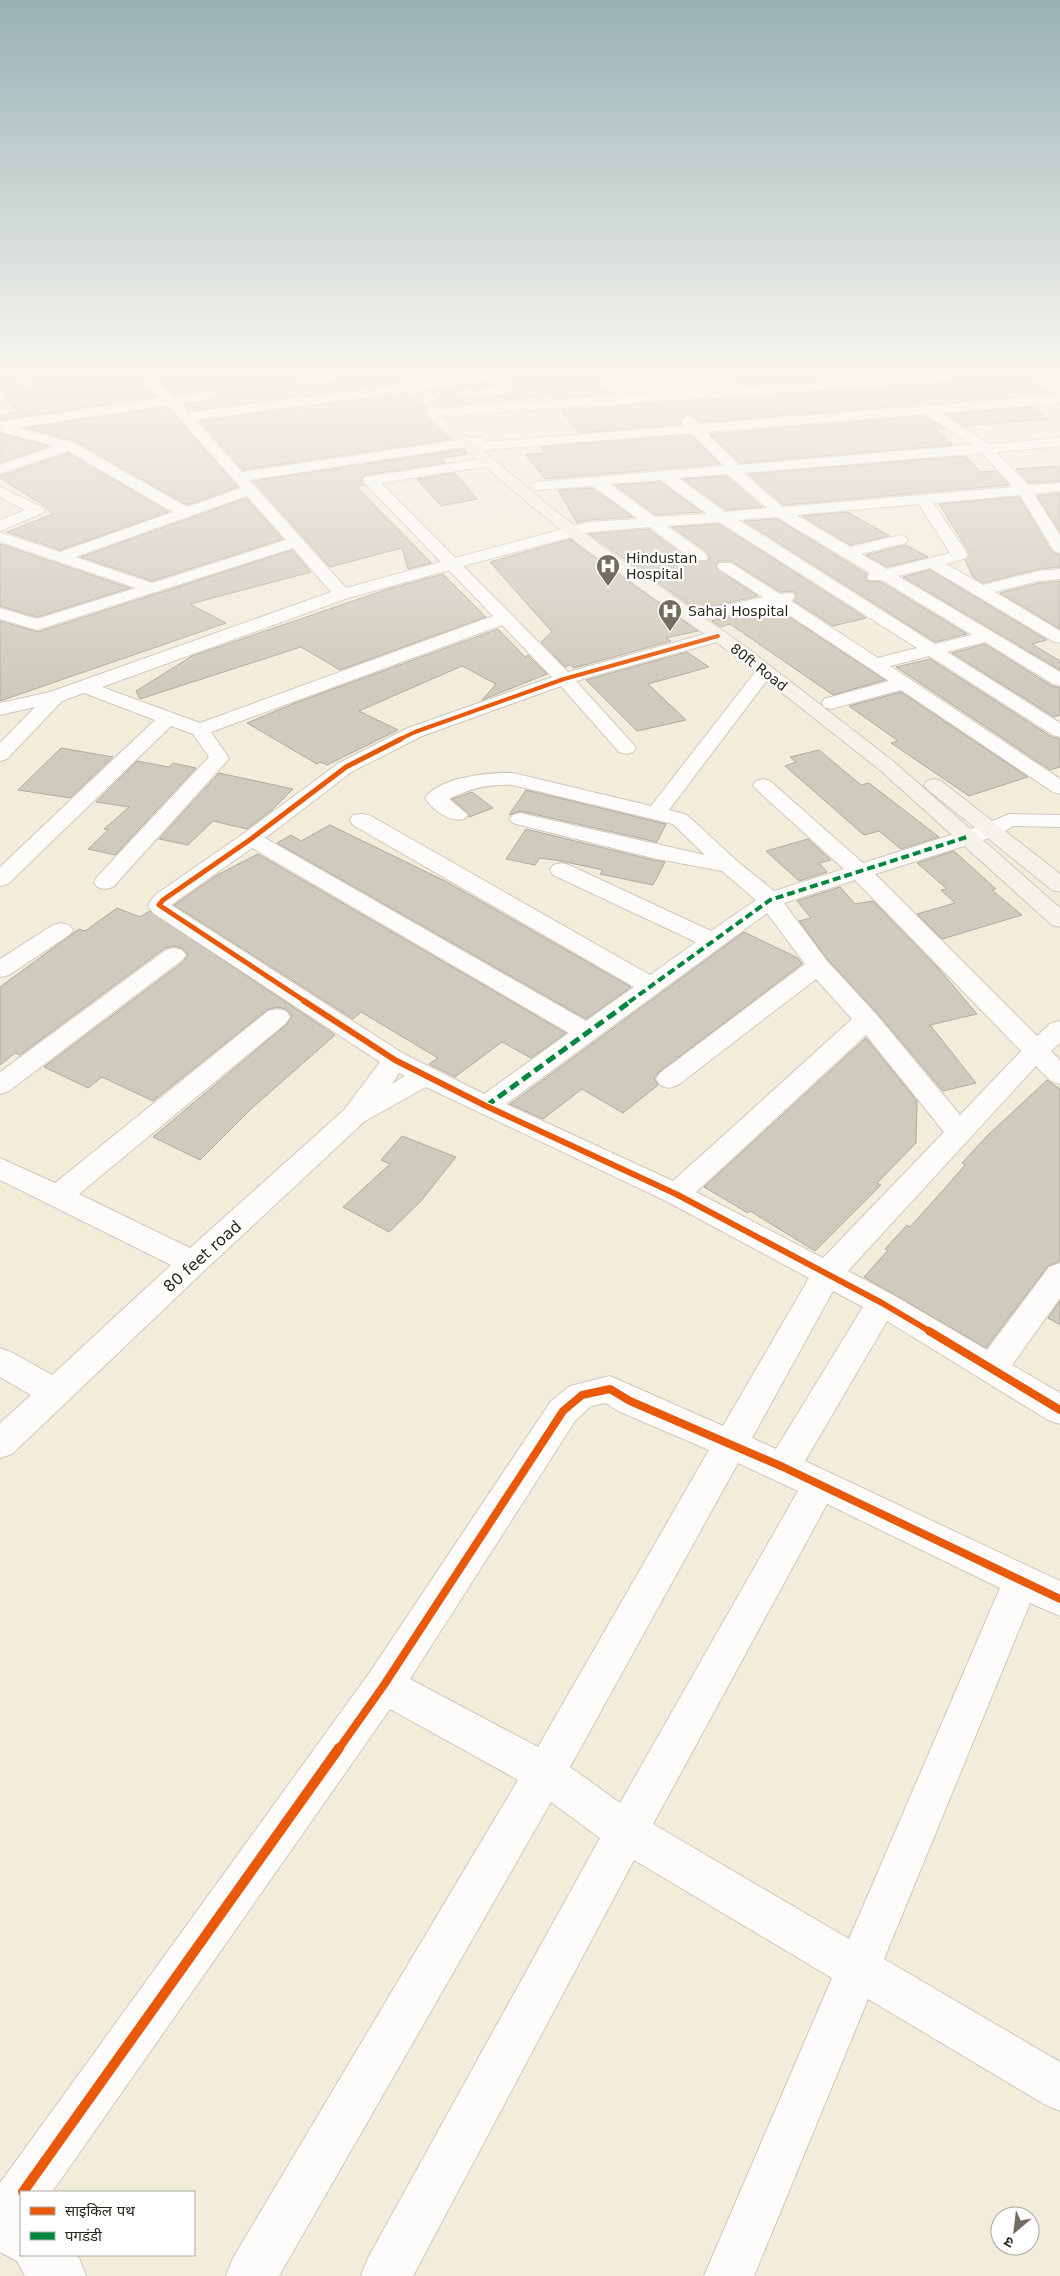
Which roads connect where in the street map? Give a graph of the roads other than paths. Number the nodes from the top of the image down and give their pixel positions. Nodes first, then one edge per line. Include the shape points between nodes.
1 (120, 475) edge
2 (250, 475) edge
3 (383, 475) edge
4 (517, 475) edge
5 (522, 475) edge
6 (674, 475) edge
7 (740, 475) edge
8 (1010, 475) edge
9 (665, 476) junction
10 (238, 477) joint
11 (597, 482) junction
12 (537, 486) junction
13 (1060, 487) edge
14 (250, 490) junction
15 (1024, 490) junction
16 (0, 491) edge
17 (923, 499) junction
18 (780, 512) junction
19 (186, 513) junction
20 (722, 517) junction
21 (651, 523) junction
22 (0, 526) edge
23 (581, 529) junction
24 (0, 537) edge
25 (900, 540) dead end
26 (296, 542) junction
27 (1060, 548) edge
28 (850, 552) junction
29 (60, 557) junction
30 (700, 557) dead end
31 (933, 563) junction
32 (453, 565) junction
33 (725, 566) dead end
34 (886, 574) junction
35 (1060, 574) edge
36 (832, 587) junction
37 (152, 588) junction
38 (980, 591) junction
39 (342, 594) junction
40 (777, 599) junction
41 (0, 613) edge
42 (880, 616) junction
43 (505, 618) junction
44 (18, 619) junction
45 (715, 625) junction
46 (0, 629) edge
47 (825, 630) junction
48 (989, 636) junction
49 (1060, 638) edge
50 (934, 650) junction
51 (875, 664) junction
52 (765, 671) junction
53 (564, 679) junction
54 (1060, 680) edge
55 (904, 683) junction
56 (83, 686) junction
57 (55, 697) junction
58 (831, 704) junction
59 (0, 709) edge
60 (168, 718) junction
61 (200, 730) junction
62 (1060, 731) edge
63 (626, 748) dead end
64 (0, 755) edge
65 (763, 785) dead end
66 (1060, 788) edge
67 (657, 812) junction
68 (457, 815) dead end
69 (361, 820) dead end
70 (520, 820) dead end
71 (1060, 821) edge
72 (991, 830) junction
73 (967, 838) junction
74 (251, 839) junction
75 (729, 866) junction
76 (561, 870) dead end
77 (859, 871) junction
78 (0, 879) edge
79 (105, 882) dead end
80 (1060, 886) edge
81 (770, 900) junction
82 (1060, 920) edge
83 (61, 930) dead end
84 (713, 941) junction
85 (174, 955) dead end
86 (818, 966) junction
87 (0, 970) edge
88 (651, 986) junction
89 (277, 1017) dead end
90 (867, 1020) junction
91 (1060, 1029) edge
92 (586, 1032) junction
93 (1036, 1051) junction
94 (395, 1060) junction
95 (1060, 1075) edge
96 (425, 1076) junction
97 (669, 1080) dead end
98 (0, 1085) edge
99 (486, 1106) junction
100 (354, 1117) junction
101 (960, 1134) junction
102 (0, 1168) edge
103 (676, 1194) junction
104 (57, 1197) junction
105 (193, 1263) junction
106 (828, 1274) junction
107 (1060, 1275) edge
108 (882, 1303) junction
109 (0, 1361) edge
110 (991, 1369) junction
111 (54, 1392) junction
112 (1060, 1410) edge
113 (0, 1444) edge
114 (732, 1444) junction
115 (783, 1467) junction
116 (819, 1486) junction
117 (1022, 1581) junction
118 (1060, 1599) edge
119 (384, 1685) junction
120 (545, 1773) junction
121 (626, 1832) junction
122 (858, 1967) junction
123 (1060, 2088) edge
124 (30, 2191) edge
125 (40, 2256) edge
126 (62, 2276) edge
127 (250, 2276) edge
128 (386, 2276) edge
129 (729, 2276) edge

1 - 19 street
2 - 10 street
3 - 32 street via 370,480
4 - 23 main road
5 - 12 main road
6 - 9 street
7 - 18 street
8 - 15 street
9 - 11 street
9 - 20 street
10 - 14 street
11 - 12 street
11 - 21 street
12 - 23 main road
13 - 15 street
14 - 19 street
14 - 26 street
15 - 17 street
15 - 27 street
16 - 22 street via 37,510
17 - 18 street
17 - 31 street via 960,555
18 - 20 street
18 - 28 street
19 - 29 street
20 - 21 street
20 - 36 street
21 - 23 street
21 - 30 street
23 - 32 street
23 - 45 main road
24 - 29 street
25 - 28 street
26 - 37 street
26 - 39 street
28 - 34 street
29 - 37 street
31 - 34 street
31 - 38 street
32 - 39 street
32 - 43 street
33 - 40 street
34 - 36 street
34 - 48 street
35 - 38 street
36 - 40 street
36 - 42 street
37 - 44 street via 36,625
38 - 49 street
39 - 56 street
40 - 45 street
40 - 47 street
41 - 44 street
42 - 47 street
42 - 50 street
43 - 53 street
43 - 61 street
44 - 46 street
45 - 52 main road, 80ft Road
45 - 53 street
45 - 58 main road
47 - 51 street
48 - 50 street
48 - 54 street
50 - 51 street
50 - 62 street
51 - 55 street
52 - 67 street
52 - 73 main road, 80ft Road via 887,766
53 - 63 street
53 - 74 street via 415,732 346,767
55 - 58 street
55 - 66 street
56 - 57 street
56 - 60 street
57 - 59 street
57 - 64 street
58 - 72 main road
60 - 61 street
60 - 78 street
61 - 79 street via 218,758
65 - 77 street
67 - 68 street via 513,779 496,778 479,779 435,798
67 - 75 street via 680,819
69 - 88 street
70 - 75 street via 653,852
71 - 72 street via 1009,820
72 - 73 street
72 - 80 main road
73 - 77 street
73 - 82 main road, 80ft Road
74 - 92 street
74 - 94 street via 159,905
75 - 81 street
76 - 84 street
77 - 81 street
77 - 93 street
81 - 84 street
81 - 86 street
83 - 87 street
84 - 88 street
85 - 98 street
86 - 90 street
86 - 97 street
88 - 92 street
89 - 104 street
90 - 101 street
90 - 103 street
91 - 93 street
92 - 99 street
93 - 95 street
93 - 101 street
94 - 96 street
94 - 100 street, 80 feet road
96 - 99 street
96 - 100 street
99 - 103 street
100 - 105 street, 80 feet road
101 - 106 street
102 - 104 street
103 - 106 street
104 - 105 street
105 - 111 street, 80 feet road
106 - 108 street
106 - 114 street
107 - 110 street
108 - 110 street
108 - 115 street
109 - 111 street
110 - 112 street
111 - 113 street, 80 feet road
114 - 115 street
114 - 119 street via 610,1389 582,1394 563,1412
114 - 120 street
115 - 116 street
116 - 117 street
116 - 121 street
117 - 118 street
117 - 122 street
119 - 120 street
119 - 124 street
120 - 121 street
120 - 127 street
121 - 122 street
121 - 128 street
122 - 123 street
122 - 129 street
125 - 126 street

